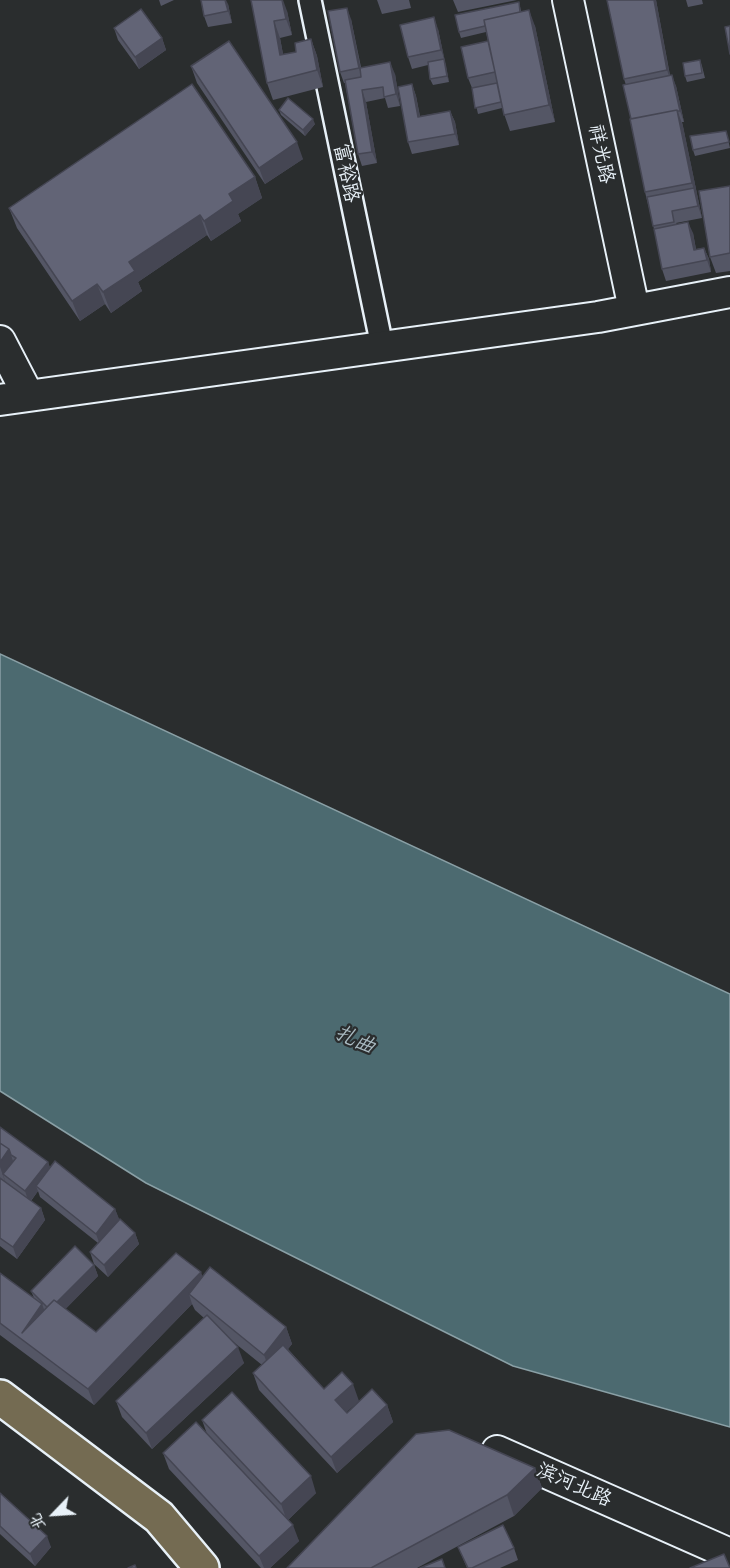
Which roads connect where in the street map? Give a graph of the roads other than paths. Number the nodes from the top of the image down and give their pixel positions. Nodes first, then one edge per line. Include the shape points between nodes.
1 (310, 0) edge
2 (568, 0) edge
3 (730, 292) edge
4 (634, 309) junction
5 (0, 341) edge
6 (382, 346) junction
7 (14, 398) edge
8 (0, 1397) edge
9 (473, 1440) edge
10 (730, 1554) edge
11 (202, 1568) edge

1 - 6 street, 富裕路
2 - 4 street, 祥光路
3 - 4 street
4 - 6 street
5 - 7 street
6 - 7 street
8 - 11 highway via 159,1517
9 - 10 street, 滨河北路

